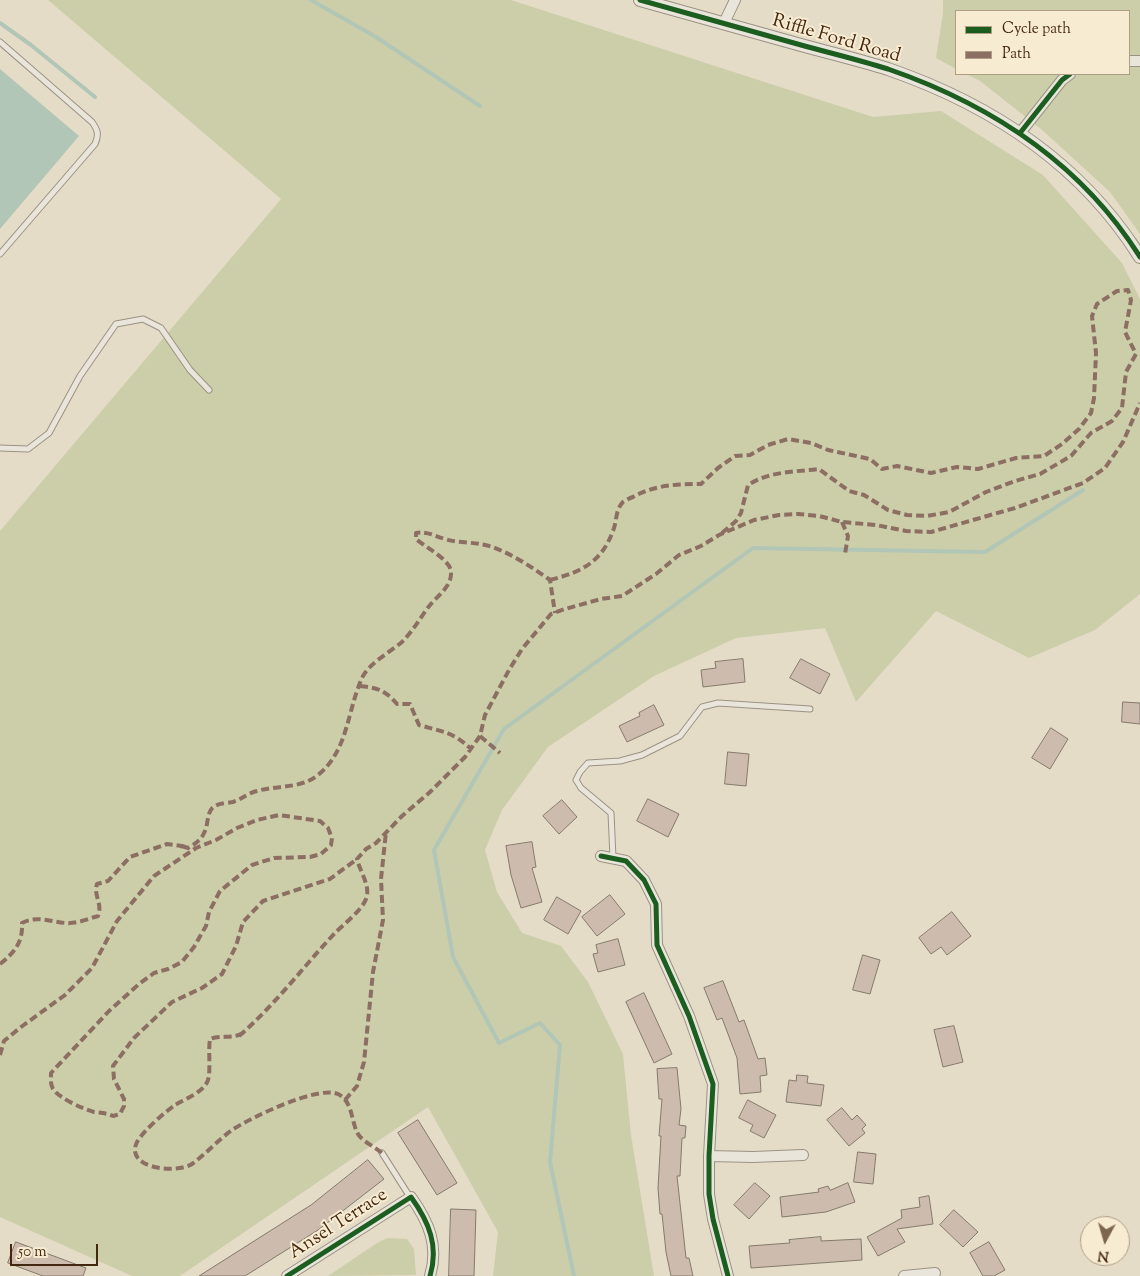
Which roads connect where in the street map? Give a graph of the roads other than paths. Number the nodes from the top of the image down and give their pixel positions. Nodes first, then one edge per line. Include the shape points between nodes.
1 (640, 0) edge
2 (735, 0) edge
3 (724, 23) junction
4 (0, 42) edge
5 (1069, 75) edge
6 (1020, 133) junction
7 (0, 254) edge
8 (1140, 257) edge
9 (209, 390) dead end
10 (0, 448) edge
11 (810, 708) dead end
12 (601, 856) dead end
13 (613, 858) junction
14 (382, 1152) dead end
15 (803, 1155) dead end
16 (709, 1156) junction
17 (411, 1197) junction
18 (935, 1273) dead end
19 (287, 1276) edge
20 (430, 1276) edge
21 (728, 1276) edge
22 (904, 1276) edge

1 - 3 street, Riffle Ford Road
2 - 3 street
3 - 6 street, Riffle Ford Road via 888,69 970,103
4 - 7 lane via 92,122 98,132 95,144
5 - 6 street
6 - 8 street, Riffle Ford Road via 1074,175 1108,213
9 - 10 lane via 190,370 161,328 143,319 116,324 80,376 49,433 28,449
11 - 13 lane via 718,703 702,707 680,736 642,755 620,761 588,763 576,780 611,813
12 - 13 street
13 - 16 street via 626,862 644,880 656,904 657,945 713,1084
14 - 17 lane
15 - 16 street
16 - 21 street via 713,1219
17 - 19 street, Ansel Terrace
17 - 20 street, Ansel Terrace via 433,1240 435,1260
18 - 22 street

